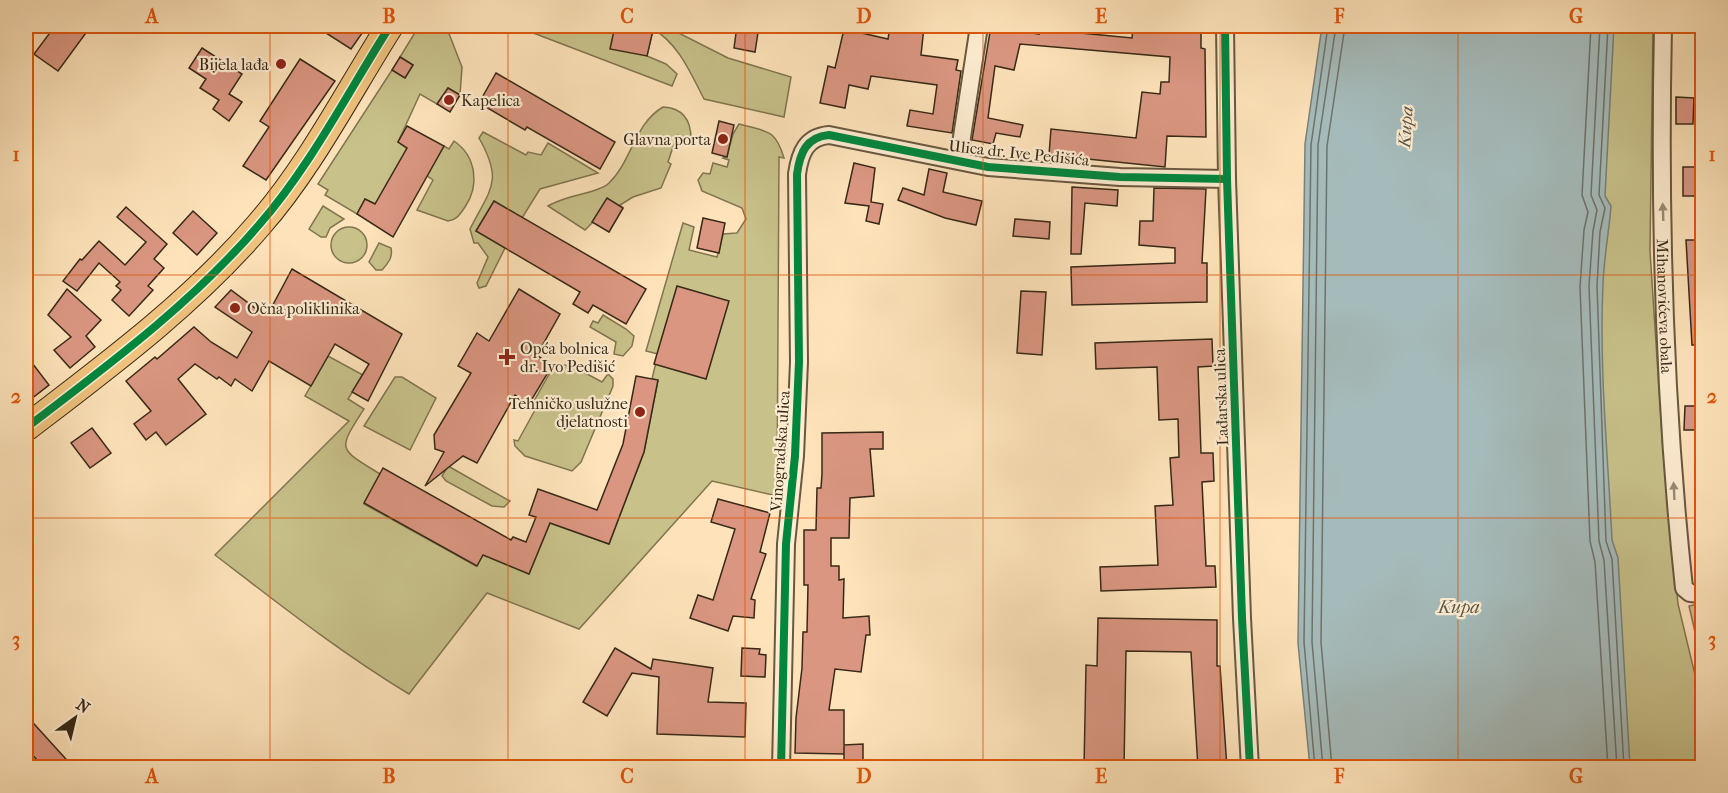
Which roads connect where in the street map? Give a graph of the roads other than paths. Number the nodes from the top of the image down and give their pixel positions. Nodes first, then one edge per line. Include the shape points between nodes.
1 (390, 26) edge
2 (979, 26) edge
3 (1225, 26) edge
4 (1663, 26) edge
5 (812, 140) joint
6 (960, 150) dead end
7 (1227, 179) junction
8 (26, 428) edge
9 (1702, 594) edge
10 (781, 768) edge
11 (1250, 768) edge

1 - 8 main road via 259,226 179,306
2 - 6 street
3 - 7 street, Lađarska ulica
9 -> 4 street, Mihanovićeva obala via 1683,588 1676,522 1662,180
5 - 7 street, Ulica dr. Ive Pedišića via 829,135 1013,169 1131,178
5 - 10 street, Vinogradska ulica via 800,155 797,174 799,362 786,543
7 - 11 street, Lađarska ulica

